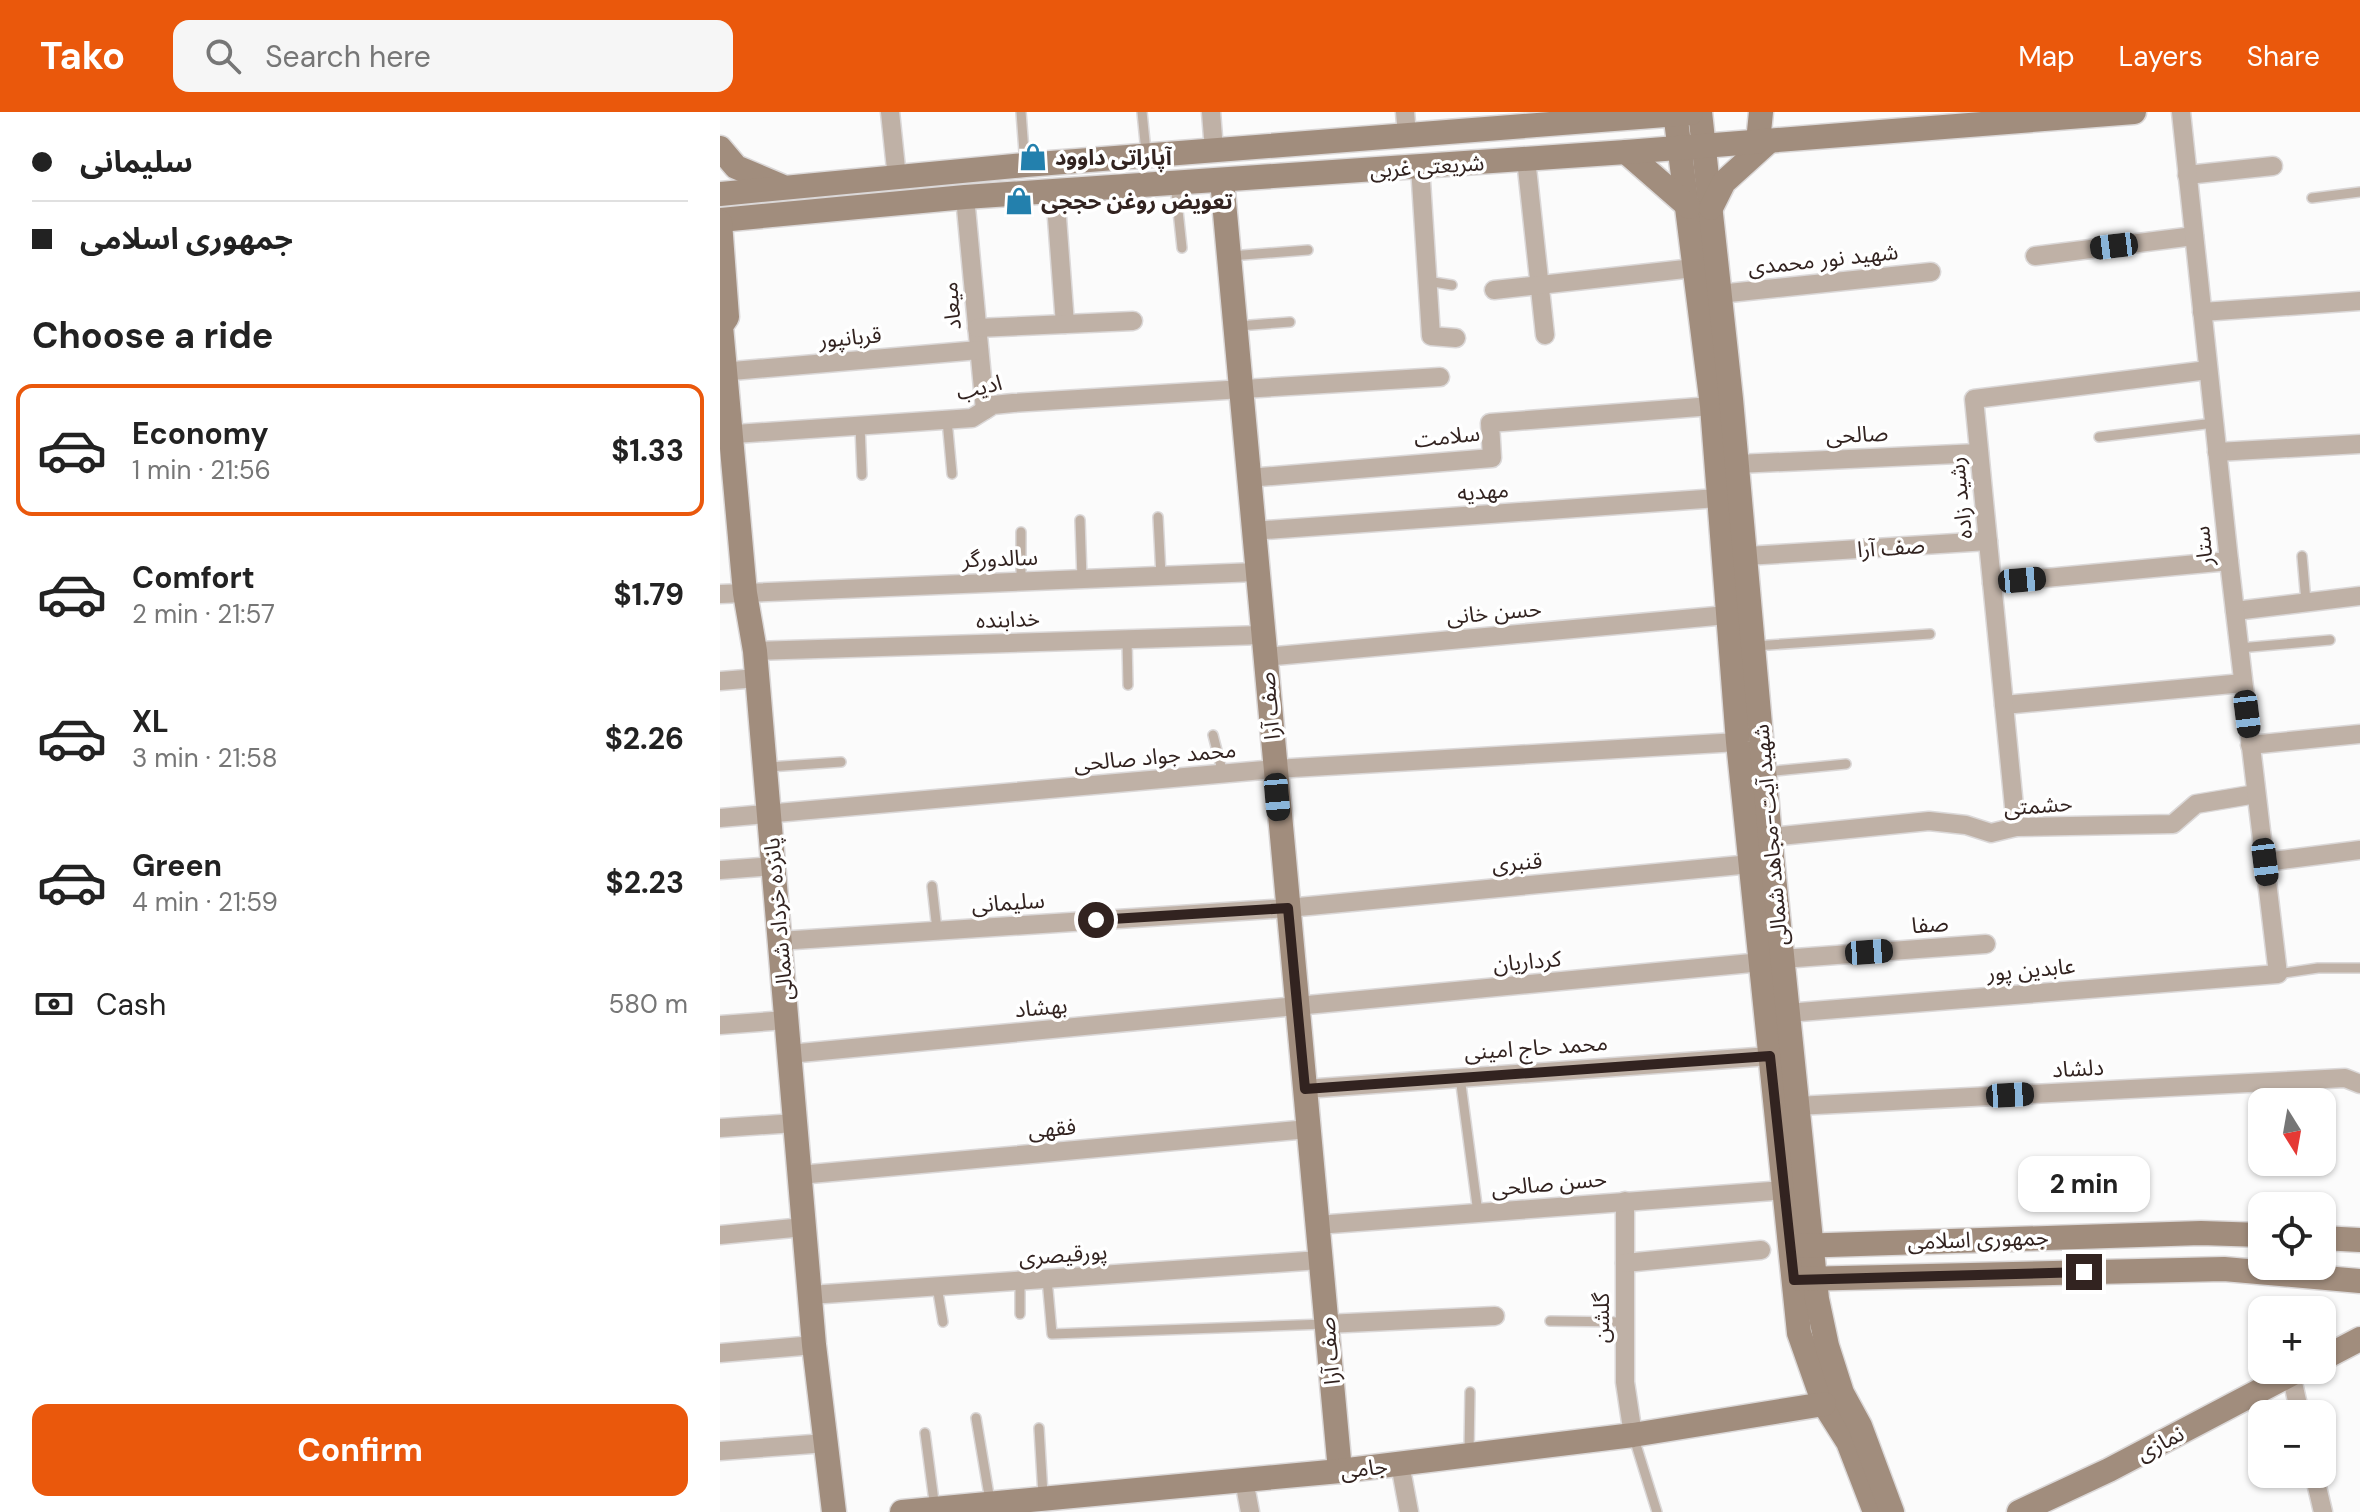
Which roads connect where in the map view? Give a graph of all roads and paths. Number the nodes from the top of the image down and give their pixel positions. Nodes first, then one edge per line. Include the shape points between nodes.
1 (890, 112) edge
2 (1021, 112) edge
3 (1142, 112) edge
4 (1211, 112) edge
5 (1761, 112) edge
6 (2134, 112) edge
7 (2181, 112) edge
8 (1691, 113) edge
9 (1614, 116) edge
10 (1554, 118) edge
11 (1406, 124) edge
12 (1767, 143) junction
13 (1693, 146) junction
14 (720, 148) edge
15 (1214, 150) junction
16 (1626, 152) junction
17 (1146, 155) junction
18 (1526, 159) junction
19 (1025, 165) junction
20 (1420, 166) junction
21 (2273, 166) dead end
22 (2187, 175) junction
23 (897, 178) junction
24 (1222, 180) junction
25 (1175, 183) junction
26 (1055, 191) junction
27 (2360, 192) edge
28 (720, 194) edge
29 (965, 197) junction
30 (2312, 198) dead end
31 (787, 200) junction
32 (1700, 208) junction
33 (720, 221) edge
34 (1702, 236) junction
35 (2194, 236) junction
36 (1182, 248) dead end
37 (1308, 250) dead end
38 (1227, 256) junction
39 (2035, 256) dead end
40 (722, 262) junction
41 (1694, 268) junction
42 (1931, 272) dead end
43 (1427, 281) junction
44 (1452, 285) dead end
45 (1540, 285) junction
46 (1494, 290) dead end
47 (1719, 294) junction
48 (2360, 301) edge
49 (2202, 312) junction
50 (1133, 321) dead end
51 (1290, 322) dead end
52 (1065, 324) junction
53 (721, 325) edge
54 (1234, 326) junction
55 (977, 328) junction
56 (1545, 335) dead end
57 (1456, 338) dead end
58 (979, 350) junction
59 (2208, 370) junction
60 (723, 372) edge
61 (1440, 377) dead end
62 (1239, 389) junction
63 (1712, 406) junction
64 (985, 410) junction
65 (947, 420) junction
66 (2214, 423) junction
67 (860, 426) junction
68 (726, 435) edge
69 (2099, 437) dead end
70 (2360, 444) edge
71 (2217, 452) junction
72 (1979, 453) junction
73 (1737, 464) junction
74 (952, 474) dead end
75 (862, 475) dead end
76 (1248, 478) junction
77 (1718, 498) junction
78 (1158, 517) dead end
79 (1080, 520) dead end
80 (1252, 531) junction
81 (1021, 532) dead end
82 (1988, 541) junction
83 (1746, 556) junction
84 (2302, 556) dead end
85 (2229, 561) junction
86 (1256, 572) junction
87 (1161, 576) junction
88 (1082, 579) junction
89 (1021, 581) junction
90 (1992, 583) junction
91 (745, 593) junction
92 (720, 594) edge
93 (2360, 596) edge
94 (2306, 602) junction
95 (2235, 611) junction
96 (1727, 615) junction
97 (1930, 634) dead end
98 (1127, 640) junction
99 (2330, 640) dead end
100 (1263, 646) junction
101 (1754, 646) junction
102 (2239, 648) junction
103 (755, 651) junction
104 (757, 678) junction
105 (720, 681) edge
106 (2243, 683) junction
107 (1128, 685) dead end
108 (2004, 705) junction
109 (2360, 734) edge
110 (1213, 735) dead end
111 (1738, 742) junction
112 (2250, 745) junction
113 (841, 762) dead end
114 (1846, 764) dead end
115 (765, 767) junction
116 (1275, 769) junction
117 (1764, 772) junction
118 (1223, 774) junction
119 (2256, 794) junction
120 (769, 816) junction
121 (720, 818) edge
122 (2016, 827) junction
123 (1770, 837) junction
124 (2360, 850) edge
125 (2265, 862) junction
126 (1751, 864) junction
127 (773, 866) junction
128 (720, 870) edge
129 (932, 886) dead end
130 (1288, 908) junction
131 (937, 930) junction
132 (779, 941) junction
133 (1986, 944) dead end
134 (1772, 960) junction
135 (2360, 968) edge
136 (2278, 974) junction
137 (1297, 1007) junction
138 (1787, 1013) junction
139 (786, 1020) junction
140 (720, 1025) edge
141 (789, 1054) junction
142 (1770, 1056) junction
143 (1460, 1076) junction
144 (2360, 1084) edge
145 (1305, 1089) junction
146 (1796, 1106) junction
147 (795, 1123) junction
148 (720, 1128) edge
149 (1308, 1129) junction
150 (799, 1175) junction
151 (1785, 1190) junction
152 (1625, 1201) junction
153 (1478, 1213) junction
154 (1317, 1225) junction
155 (804, 1227) junction
156 (2168, 1234) junction
157 (720, 1235) edge
158 (2248, 1235) edge
159 (2336, 1239) edge
160 (2360, 1240) edge
161 (1800, 1245) junction
162 (1761, 1250) dead end
163 (1320, 1260) junction
164 (1625, 1263) junction
165 (2169, 1270) junction
166 (1047, 1279) junction
167 (1804, 1279) junction
168 (1020, 1281) junction
169 (2360, 1281) edge
170 (937, 1286) junction
171 (810, 1295) junction
172 (1020, 1314) dead end
173 (1495, 1316) dead end
174 (1550, 1321) dead end
175 (943, 1322) dead end
176 (1625, 1322) junction
177 (1326, 1324) junction
178 (2360, 1339) edge
179 (814, 1345) junction
180 (2336, 1352) edge
181 (720, 1353) edge
182 (2272, 1384) edge
183 (1470, 1392) dead end
184 (1824, 1404) junction
185 (976, 1418) dead end
186 (1039, 1428) dead end
187 (925, 1433) dead end
188 (1633, 1435) junction
189 (826, 1443) junction
190 (720, 1451) edge
191 (1469, 1455) junction
192 (1400, 1464) junction
193 (1340, 1471) junction
194 (1244, 1480) junction
195 (2317, 1488) edge
196 (1043, 1499) junction
197 (991, 1504) junction
198 (935, 1509) junction
199 (834, 1512) edge
200 (902, 1512) edge
201 (1250, 1512) edge
202 (1409, 1512) edge
203 (1657, 1512) edge
204 (1875, 1512) edge
205 (1892, 1512) edge
206 (2019, 1512) edge
207 (2323, 1512) edge

1 - 23 street
2 - 19 lane
3 - 17 lane
4 - 15 street
5 - 12 main road via 1759,132
6 - 12 main road, شریعتی غربی
7 - 22 street, ستار
8 - 9 main road, شریعتی غربی
8 - 13 main road, شهید آیت-مجاهد شمالی
9 - 10 main road, شریعتی غربی
10 - 11 main road, شریعتی غربی
11 - 15 main road, شریعتی غربی
12 - 13 main road, شریعتی غربی
12 - 32 main road
13 - 16 main road, شریعتی غربی
13 - 32 main road, شهید آیت-مجاهد شمالی
14 - 31 main road via 736,167
15 - 17 main road, شریعتی غربی
16 - 18 main road, شریعتی غربی
16 - 32 main road
17 - 19 main road, شریعتی غربی
18 - 20 main road, شریعتی غربی
18 - 45 street
19 - 23 main road, شریعتی غربی
20 - 24 main road, شریعتی غربی
20 - 43 street
21 - 22 street
22 - 35 street, ستار
23 - 31 main road, شریعتی غربی
24 - 25 main road, شریعتی غربی
24 - 38 main road, صف آرا
25 - 26 main road, شریعتی غربی
25 - 36 lane
26 - 29 main road, شریعتی غربی
26 - 52 street
27 - 30 lane
28 - 31 main road, شریعتی غربی
29 - 31 main road, شریعتی غربی
29 - 55 street, میعاد
31 - 33 main road, شریعتی غربی
31 - 40 main road via 739,239
32 - 34 main road, شهید آیت-مجاهد شمالی
33 - 40 main road, پانزده خرداد شمالی
34 - 41 main road, شهید آیت-مجاهد شمالی
34 - 47 main road, شهید آیت-مجاهد شمالی
35 - 39 street
35 - 49 street, ستار
37 - 38 lane
38 - 54 main road, صف آرا
40 - 53 main road, پانزده خرداد شمالی via 727,317
41 - 45 street
41 - 63 main road, شهید آیت-مجاهد شمالی
42 - 47 street, شهید نور محمدی
43 - 44 lane
43 - 57 street via 1431,336
45 - 46 street
45 - 56 street
47 - 73 main road, شهید آیت-مجاهد شمالی
48 - 49 street
49 - 59 street, ستار
50 - 52 street
51 - 54 lane
52 - 55 street
53 - 60 main road, پانزده خرداد شمالی
54 - 62 main road, صف آرا
55 - 58 street, میعاد
58 - 60 street, قربانپور
58 - 64 street, میعاد
59 - 66 street, ستار
59 - 72 street, رشید زاده via 1974,399
60 - 68 main road, پانزده خرداد شمالی
61 - 62 street, ادیب
62 - 64 street, ادیب via 1013,403
62 - 76 main road, صف آرا
63 - 76 street, سلامت via 1490,423 1492,458
63 - 77 main road, شهید آیت-مجاهد شمالی
64 - 65 street, ادیب via 972,418
65 - 67 street, ادیب
65 - 74 lane
66 - 69 lane
66 - 71 street, ستار
67 - 68 street, ادیب
67 - 75 lane
68 - 91 main road, پانزده خرداد شمالی
70 - 71 street
71 - 85 street, ستار
72 - 73 street, صالحی
72 - 82 street, رشید زاده
73 - 83 main road, شهید آیت-مجاهد شمالی
76 - 80 main road, صف آرا
77 - 80 street, مهدیه
77 - 96 main road, شهید آیت-مجاهد شمالی
78 - 87 lane
79 - 88 lane
80 - 86 main road, صف آرا
81 - 89 lane
82 - 83 street, صف آرا
82 - 90 street, رشید زاده
83 - 101 main road, شهید آیت-مجاهد شمالی
84 - 94 lane
85 - 90 street
85 - 95 street, ستار
86 - 87 street, سالدورگر
86 - 100 main road, صف آرا
87 - 88 street, سالدورگر
88 - 89 street, سالدورگر
89 - 91 street, سالدورگر
90 - 108 street, رشید زاده
91 - 92 street, سالدورگر
91 - 103 main road, پانزده خرداد شمالی
93 - 94 street
94 - 95 street
95 - 102 street, ستار
96 - 100 street, حسن خانی
96 - 111 main road, شهید آیت-مجاهد شمالی
97 - 101 lane
98 - 100 street, خدابنده
98 - 103 street, خدابنده
98 - 107 lane
99 - 102 lane
100 - 116 main road, صف آرا
101 - 117 main road, شهید آیت-مجاهد شمالی
102 - 106 street, ستار
103 - 104 main road, پانزده خرداد شمالی
104 - 105 street
104 - 115 main road, پانزده خرداد شمالی
106 - 108 street
106 - 112 street, ستار
108 - 122 street, رشید زاده
109 - 112 street
110 - 118 lane
111 - 116 street, محمد جواد صالحی
111 - 126 main road, شهید آیت-مجاهد شمالی
112 - 119 street, ستار
113 - 115 lane
114 - 117 lane
115 - 120 main road, پانزده خرداد شمالی
116 - 118 street, محمد جواد صالحی
116 - 130 main road, صف آرا
117 - 123 main road, شهید آیت-مجاهد شمالی
118 - 120 street, محمد جواد صالحی
119 - 122 street, حشمتی via 2196,804 2173,824
119 - 125 street, ستار
120 - 121 street, محمد جواد صالحی
120 - 127 main road, پانزده خرداد شمالی
122 - 123 street, حشمتی via 1991,833 1929,821
123 - 134 main road, شهید آیت-مجاهد شمالی
124 - 125 street
125 - 136 street, ستار
126 - 130 street, قنبری
126 - 134 main road, شهید آیت-مجاهد شمالی
127 - 128 street
127 - 132 main road, پانزده خرداد شمالی
129 - 131 lane
130 - 131 street, سلیمانی
130 - 137 main road, صف آرا
131 - 132 street, سلیمانی
132 - 139 main road, پانزده خرداد شمالی
133 - 134 street, صفا
134 - 137 street, کرداریان
134 - 138 main road, شهید آیت-مجاهد شمالی
134 - 142 main road, شهید آیت-مجاهد شمالی
135 - 136 lane
136 - 138 street, عابدین پور
137 - 141 street, بهشاد
137 - 145 main road, صف آرا
138 - 146 main road, شهید آیت-مجاهد شمالی
139 - 140 street
139 - 141 main road, پانزده خرداد شمالی
141 - 147 main road, پانزده خرداد شمالی
142 - 143 street, محمد حاج امینی
142 - 151 main road, شهید آیت-مجاهد شمالی
143 - 145 street, محمد حاج امینی
143 - 153 lane
144 - 146 street, دلشاد via 2345,1078
145 - 149 main road, صف آرا
146 - 161 main road, شهید آیت-مجاهد شمالی
147 - 148 street
147 - 150 main road, پانزده خرداد شمالی
149 - 150 street, فقهی
149 - 154 main road, صف آرا
150 - 155 main road, پانزده خرداد شمالی
151 - 152 street, حسن صالحی
151 - 161 main road, شهید آیت-مجاهد شمالی
152 - 153 street, حسن صالحی
152 - 164 street, گلشن
153 - 154 street, حسن صالحی
154 - 163 main road, صف آرا
155 - 157 street
155 - 171 main road, پانزده خرداد شمالی
156 - 158 main road, جمهوری اسلامی
156 - 161 main road, جمهوری اسلامی
156 - 165 main road
159 - 160 main road
161 - 167 main road, شهید آیت-مجاهد شمالی
162 - 164 street
163 - 166 street, پورقیصری
163 - 177 main road, صف آرا
164 - 176 street, گلشن
165 - 167 main road, جمهوری اسلامی
165 - 169 main road, جمهوری اسلامی via 2224,1269
166 - 168 street, پورقیصری
166 - 177 lane via 1052,1334
167 - 184 main road, شهید آیت-مجاهد شمالی via 1799,1333
167 - 205 main road, شهید آیت-مجاهد شمالی via 1842,1393
168 - 170 street, پورقیصری
168 - 172 lane
170 - 171 street, پورقیصری
170 - 175 lane
171 - 179 main road, پانزده خرداد شمالی
173 - 177 street
174 - 176 lane
176 - 188 street, گلشن via 1625,1382
177 - 193 main road, صف آرا
178 - 180 main road
179 - 181 street
179 - 189 main road, پانزده خرداد شمالی
182 - 206 main road, نمازی
183 - 191 lane
184 - 188 main road, جامی
184 - 204 main road, شهید آیت-مجاهد شمالی via 1848,1442
185 - 197 lane
186 - 196 lane
187 - 198 lane
188 - 191 main road, جامی
188 - 203 lane
189 - 190 street
189 - 199 main road, پانزده خرداد شمالی
191 - 192 main road, جامی
192 - 193 main road, جامی
192 - 202 street
193 - 194 main road, جامی
194 - 196 main road, جامی
194 - 201 street
195 - 207 street
196 - 197 main road, جامی
197 - 198 main road, جامی
198 - 200 main road, جامی

